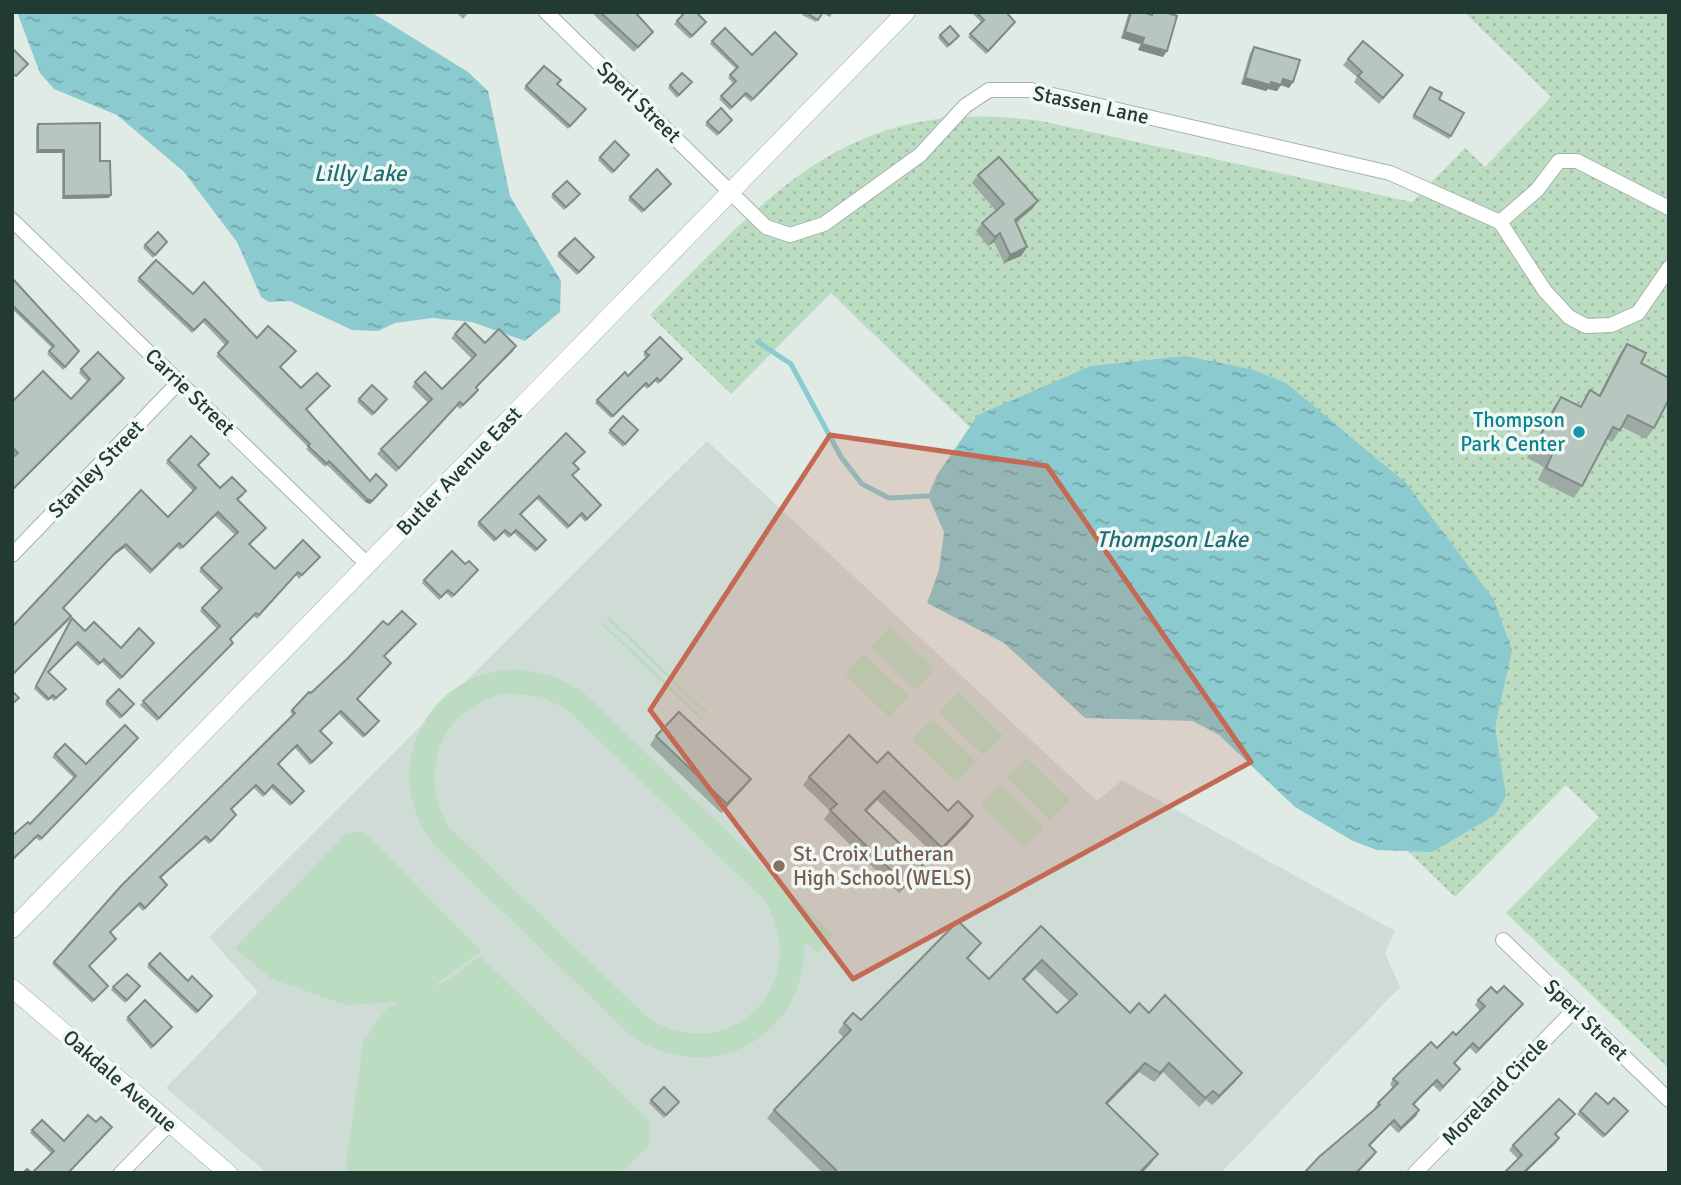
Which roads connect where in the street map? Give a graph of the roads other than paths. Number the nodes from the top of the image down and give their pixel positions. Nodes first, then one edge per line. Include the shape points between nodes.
1 (546, 12) edge
2 (906, 12) edge
3 (732, 192) junction
4 (1669, 208) edge
5 (12, 220) edge
6 (1500, 222) junction
7 (1669, 268) edge
8 (179, 382) junction
9 (12, 555) edge
10 (367, 564) junction
11 (12, 929) edge
12 (1503, 940) dead end
13 (12, 988) edge
14 (1575, 1009) junction
15 (1669, 1100) edge
16 (170, 1123) junction
17 (121, 1173) edge
18 (228, 1173) edge
19 (1415, 1173) edge

1 - 3 street, Sperl Street
2 - 3 street, Butler Avenue East
3 - 6 street, Stassen Lane via 766,227 790,236 824,224 900,170 965,106 989,90 1031,90 1390,173
3 - 10 street, Butler Avenue East
4 - 6 street via 1577,161 1559,161 1537,190
5 - 8 street, Carrie Street
6 - 7 street via 1545,291 1569,317 1586,326 1611,325 1638,313
8 - 9 street, Stanley Street
8 - 10 street, Carrie Street
10 - 11 street, Butler Avenue East
12 - 14 street, Sperl Street
13 - 16 street, Oakdale Avenue
14 - 15 street, Sperl Street
14 - 19 street, Moreland Circle
16 - 17 street
16 - 18 street, Oakdale Avenue

